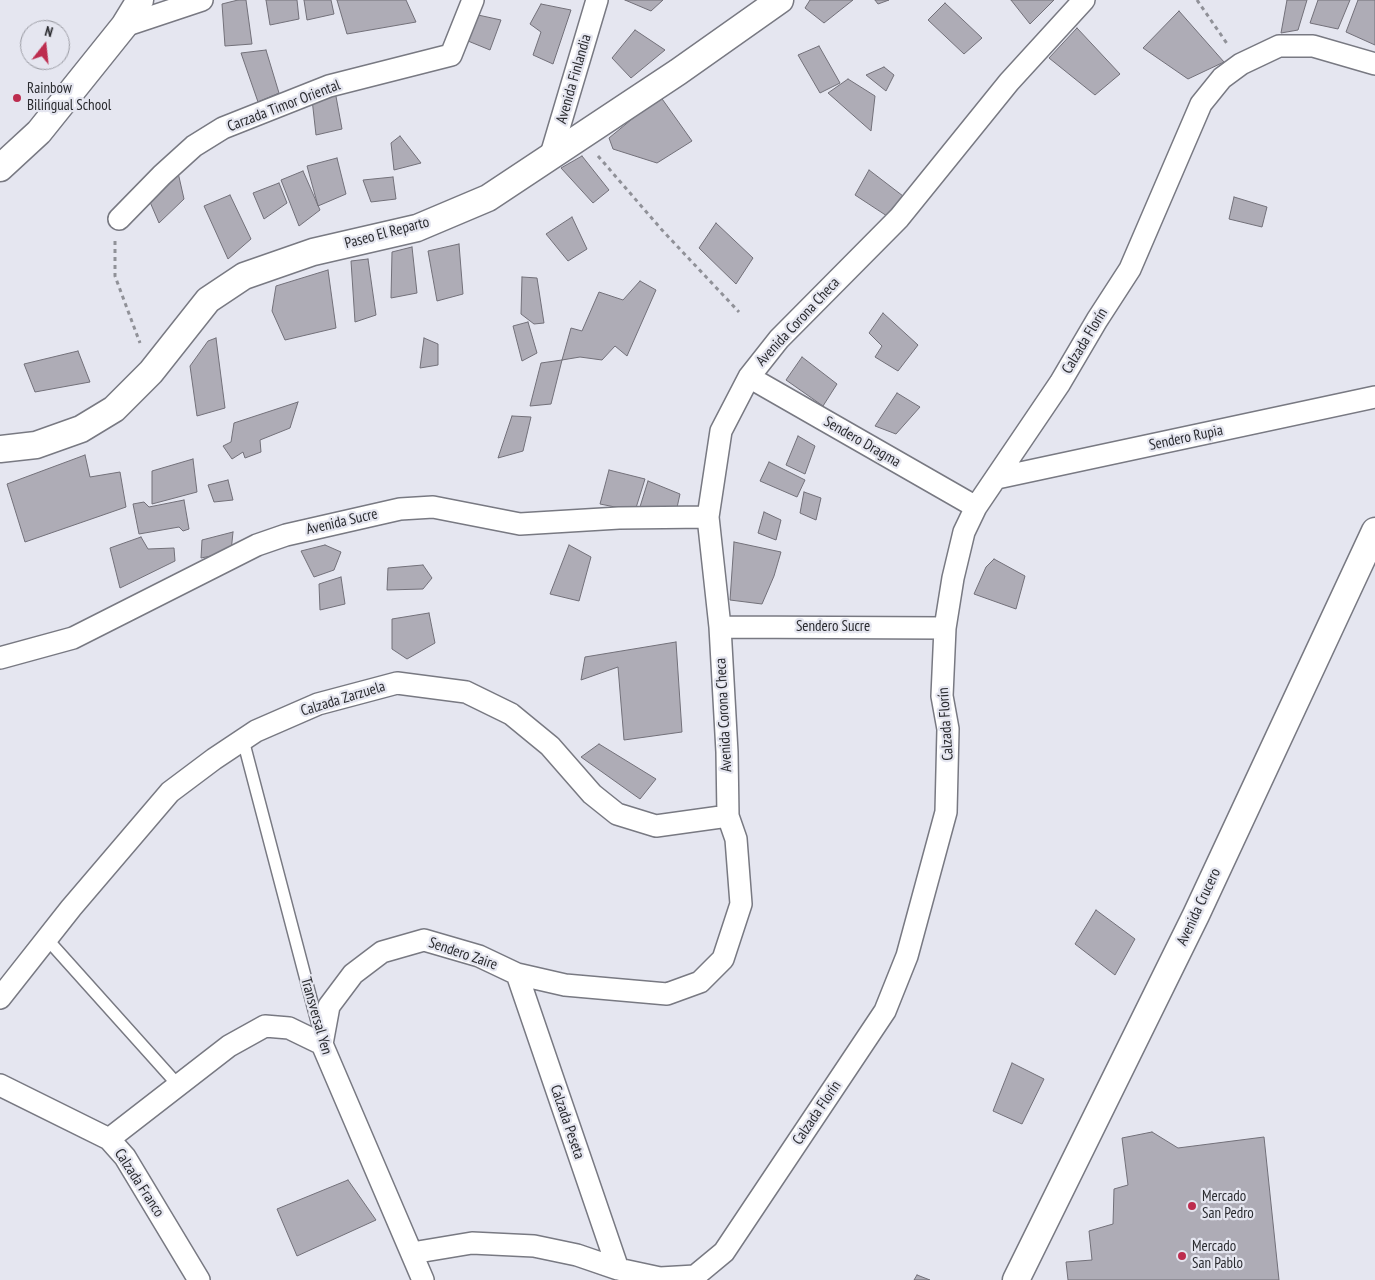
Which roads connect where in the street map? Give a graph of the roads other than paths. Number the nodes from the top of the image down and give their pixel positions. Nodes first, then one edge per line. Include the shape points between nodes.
1 (140, 0) edge
2 (202, 0) edge
3 (472, 0) edge
4 (597, 0) edge
5 (780, 0) edge
6 (1084, 0) edge
7 (124, 26) junction
8 (1375, 64) edge
9 (550, 158) junction
10 (0, 168) edge
11 (119, 219) road end
12 (749, 377) junction
13 (1375, 397) edge
14 (0, 449) edge
15 (997, 478) junction
16 (976, 507) junction
17 (708, 517) junction
18 (1375, 531) edge
19 (720, 626) junction
20 (945, 628) junction
21 (0, 658) edge
22 (243, 740) junction
23 (728, 816) junction
24 (47, 939) junction
25 (517, 974) junction
26 (0, 998) edge
27 (322, 1044) junction
28 (0, 1085) edge
29 (178, 1085) junction
30 (108, 1139) junction
31 (412, 1252) junction
32 (618, 1268) junction
33 (199, 1280) edge
34 (423, 1280) edge
35 (1016, 1280) edge

1 - 7 street
2 - 7 street
3 - 11 street, Carzada Timor Oriental via 451,55 329,86 223,128 194,146
4 - 9 street, Avenida Finlandia
5 - 9 street, Paseo El Reparto
6 - 12 street, Avenida Corona Checa via 1009,82 898,218 779,339
7 - 10 street via 39,132
8 - 15 street, Calzada Florín via 1313,46 1279,46 1241,64 1222,78 1201,104 1130,269
9 - 14 street, Paseo El Reparto via 488,198 418,228 313,252 244,276 208,300 151,372 114,410 80,429 36,445
12 - 16 street, Sendero Dragma
12 - 17 street, Avenida Corona Checa via 721,431
13 - 15 street, Sendero Rupia
15 - 16 street, Calzada Florín
16 - 20 street, Calzada Florín via 964,532
17 - 19 street, Avenida Corona Checa
17 - 21 street, Avenida Sucre via 520,524 433,507 400,509 286,535 257,545 73,638
18 - 35 street, Avenida Crucero via 1196,915
19 - 20 street, Sendero Sucre
19 - 23 street, Avenida Corona Checa
20 - 32 street, Calzada Florín via 942,696 948,729 946,812 907,956 885,1011 724,1252 694,1276 660,1278
22 - 23 street, Calzada Zarzuela via 318,704 398,683 466,692 511,714 550,746 592,794 616,814 656,826
22 - 24 street, Calzada Zarzuela via 170,792
22 - 27 lane, Transversal Yen
23 - 25 street, Sendero Zaire via 736,839 741,904 723,959 700,982 667,994 565,985
24 - 26 street, Calzada Zarzuela
24 - 29 lane
25 - 27 street, Sendero Zaire via 479,956 424,940 382,952 353,974 329,1006
25 - 32 street, Calzada Peseta
27 - 29 street via 289,1028 265,1026 229,1046
27 - 31 street, Transversal Yen
28 - 30 street, Calzada Franco
29 - 30 street
30 - 33 street, Calzada Franco via 125,1157
31 - 32 street, Calzada Florín via 472,1243 534,1246 577,1254
31 - 34 street, Transversal Yen

